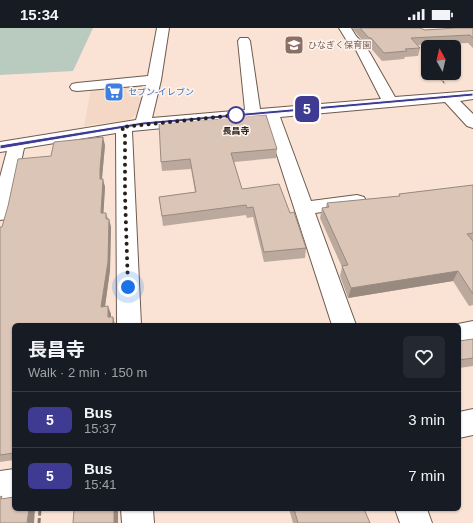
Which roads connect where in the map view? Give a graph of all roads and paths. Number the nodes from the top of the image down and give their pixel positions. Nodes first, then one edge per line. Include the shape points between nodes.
1 (163, 28) edge
2 (345, 28) edge
3 (244, 41) dead end
4 (154, 80) junction
5 (77, 88) dead end
6 (473, 95) edge
7 (448, 97) junction
8 (390, 101) junction
9 (262, 113) junction
10 (473, 123) edge
11 (143, 124) junction
12 (112, 126) junction
13 (8, 145) edge
14 (373, 199) edge
15 (304, 208) junction
16 (0, 214) edge
17 (129, 323) edge
18 (343, 323) edge
19 (473, 331) edge
20 (461, 333) edge
21 (473, 422) edge
22 (461, 425) edge
23 (12, 484) edge
24 (0, 486) edge
25 (40, 511) edge
26 (137, 511) edge
27 (412, 511) edge
28 (39, 523) edge
29 (138, 523) edge
30 (416, 523) edge

1 - 4 street
2 - 8 street via 361,48
3 - 9 street
4 - 5 street
4 - 11 street via 142,106
6 - 7 street
7 - 8 street
7 - 10 street
8 - 9 street
9 - 11 street
9 - 15 street
11 - 12 street
12 - 13 street
12 - 17 street via 125,136
13 - 16 street
14 - 15 street
15 - 18 street
19 - 20 street
21 - 22 street
23 - 24 street
25 - 28 path
26 - 29 street
27 - 30 street

